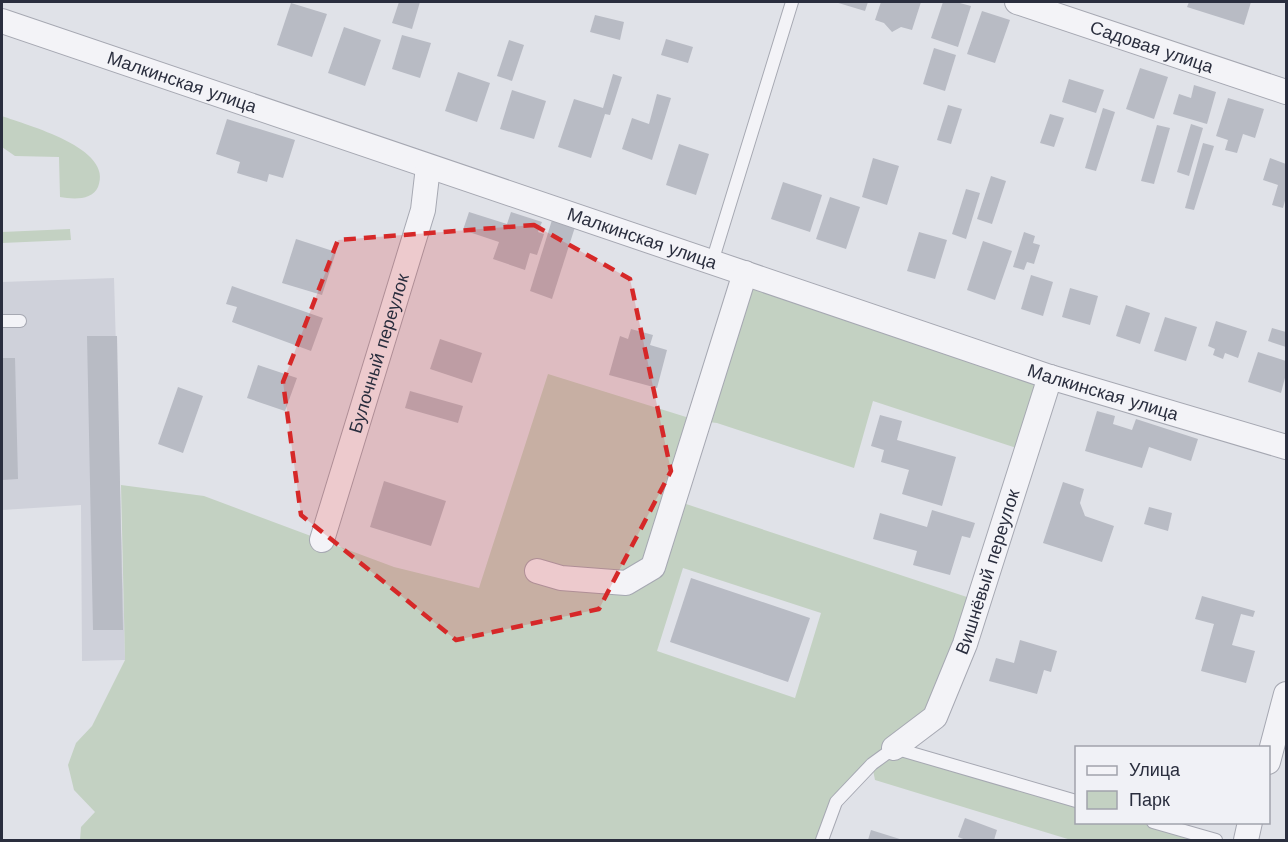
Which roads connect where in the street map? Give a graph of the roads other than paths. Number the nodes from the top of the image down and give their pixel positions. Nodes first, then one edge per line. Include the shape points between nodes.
1 (792, 2) edge
2 (1017, 2) edge
3 (2, 21) edge
4 (1287, 92) edge
5 (428, 167) junction
6 (712, 262) junction
7 (745, 273) junction
8 (2, 321) edge
9 (20, 321) dead end
10 (1050, 377) junction
11 (1287, 447) edge
12 (322, 540) dead end
13 (537, 571) dead end
14 (1287, 694) edge
15 (894, 748) junction
16 (1270, 758) edge
17 (1075, 800) edge
18 (1160, 824) edge
19 (1249, 824) edge
20 (822, 840) edge
21 (1216, 840) edge
22 (1245, 840) edge

1 - 6 lane
2 - 4 street, Садовая улица
3 - 5 street, Малкинская улица
5 - 6 street, Малкинская улица
5 - 12 street, Булочный переулок via 423,210
6 - 7 street, Малкинская улица
7 - 10 street, Малкинская улица
7 - 13 street via 653,567 626,583 561,578
8 - 9 lane
10 - 11 street, Малкинская улица
10 - 15 street, Вишнёвый переулок via 965,644 935,717
14 - 16 street
15 - 17 lane
15 - 20 lane via 872,764 836,802
18 - 21 lane
19 - 22 street

